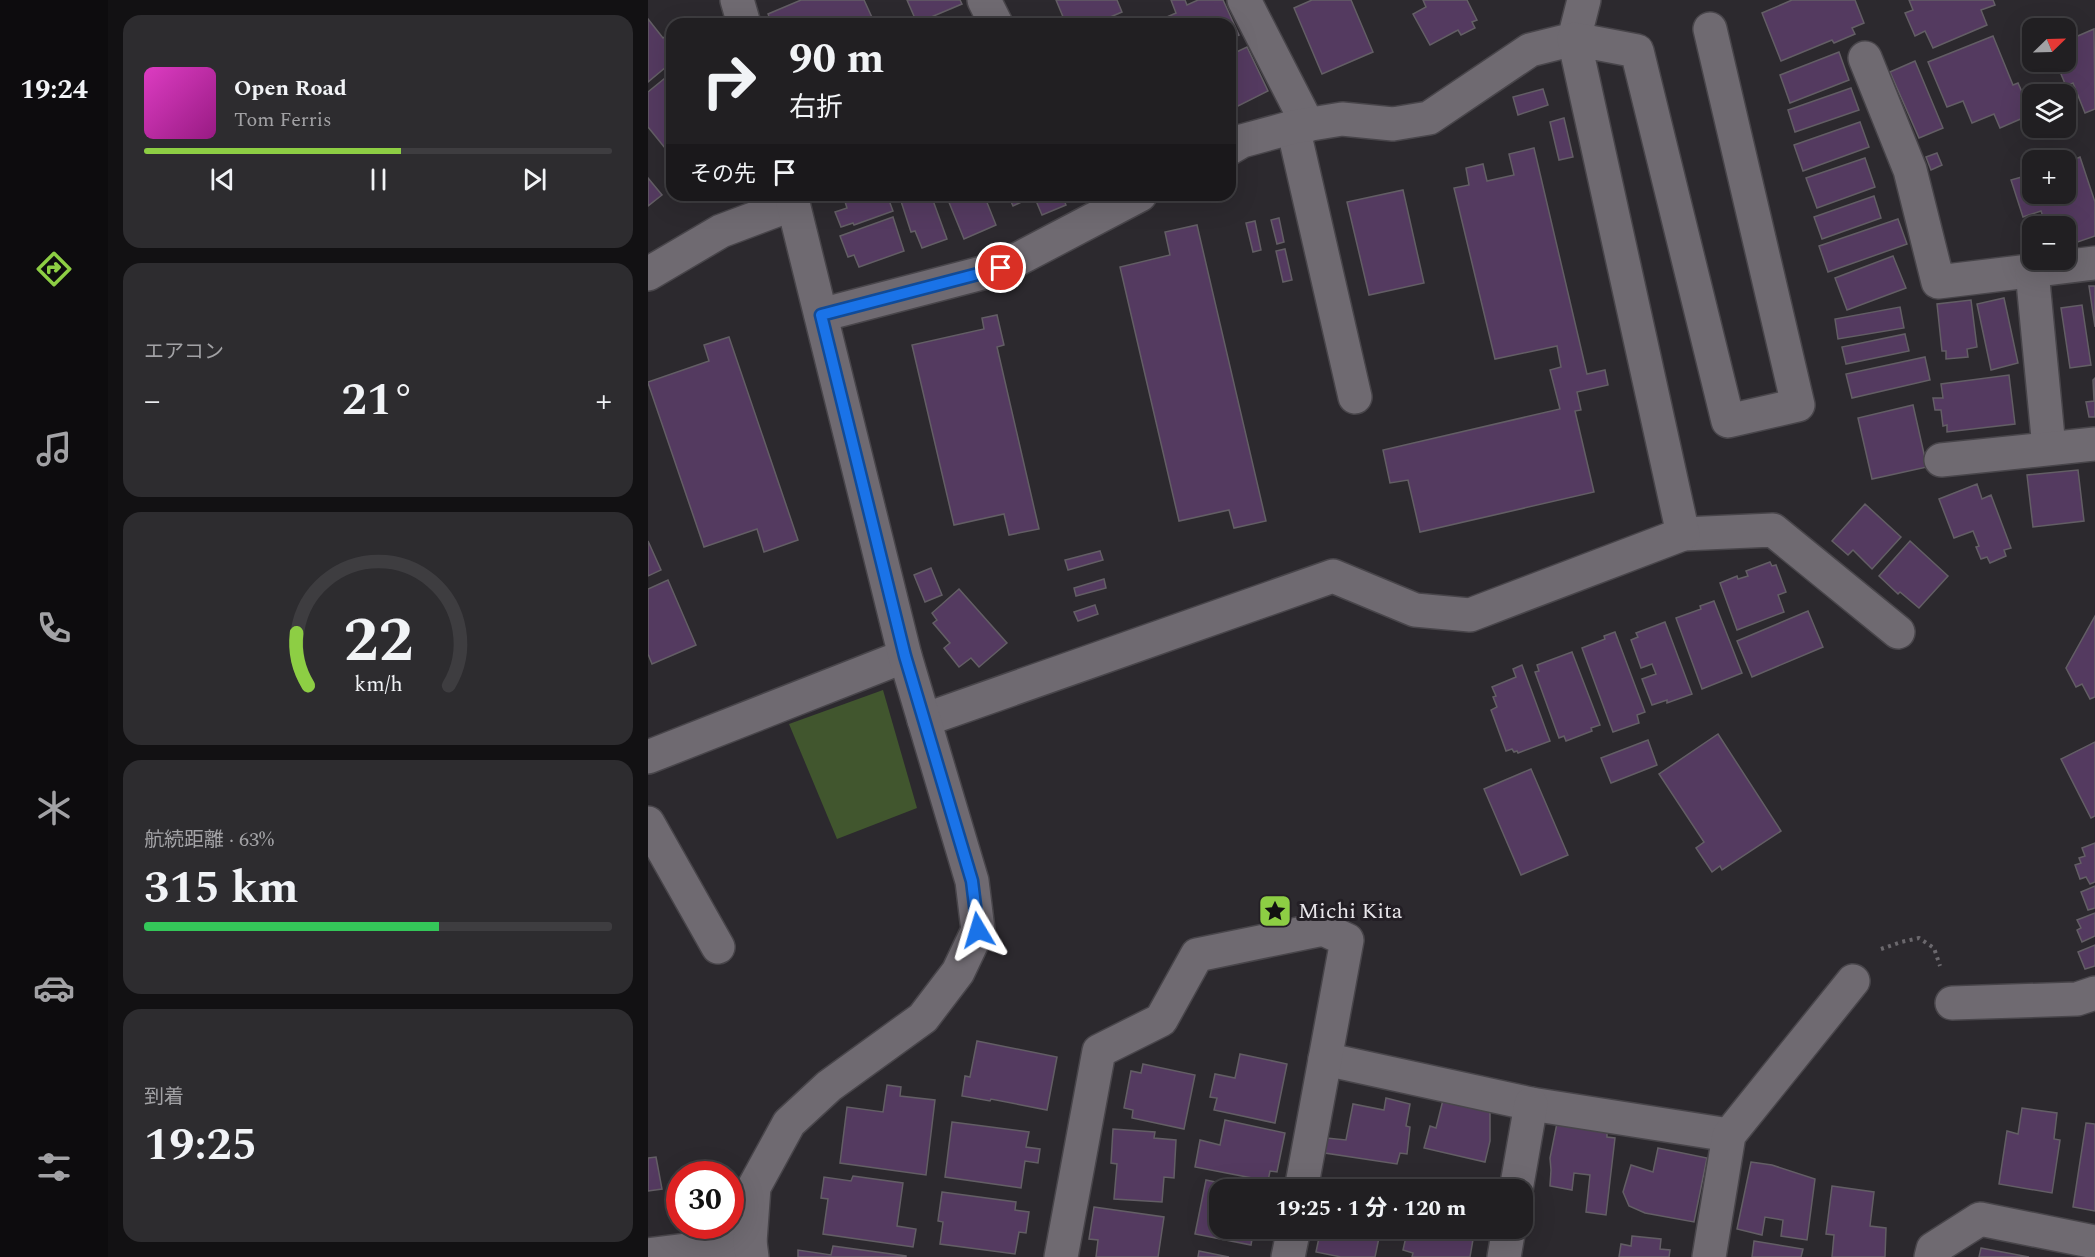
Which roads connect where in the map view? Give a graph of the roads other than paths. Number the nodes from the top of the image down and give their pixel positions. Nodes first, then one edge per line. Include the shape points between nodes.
1 (737, 0) edge
2 (984, 0) edge
3 (1244, 0) edge
4 (1584, 0) edge
5 (742, 18) edge
6 (993, 18) edge
7 (1710, 29) dead end
8 (1574, 39) junction
9 (1865, 58) dead end
10 (1301, 126) junction
11 (1236, 144) edge
12 (788, 201) edge
13 (792, 201) edge
14 (1114, 201) edge
15 (1089, 207) edge
16 (2095, 263) edge
17 (2032, 271) junction
18 (648, 274) edge
19 (821, 315) junction
20 (1355, 397) dead end
21 (2095, 444) edge
22 (2049, 448) junction
23 (1941, 460) dead end
24 (1683, 534) junction
25 (1898, 632) dead end
26 (905, 656) junction
27 (924, 720) junction
28 (648, 756) edge
29 (648, 823) edge
30 (718, 947) dead end
31 (1853, 981) road end
32 (2095, 993) edge
33 (1952, 1003) road end
34 (1325, 1059) junction
35 (1531, 1104) junction
36 (1729, 1135) junction
37 (1303, 1179) edge
38 (1518, 1179) edge
39 (1292, 1239) edge
40 (1507, 1239) edge
41 (2095, 1242) edge
42 (751, 1249) edge
43 (648, 1255) edge
44 (1061, 1257) edge
45 (1288, 1257) edge
46 (1504, 1257) edge
47 (1709, 1257) edge
48 (1931, 1257) edge

1 - 5 street
2 - 6 street
3 - 10 street
4 - 8 street
7 - 8 street via 1798,405 1728,421 1637,51
8 - 10 street via 1530,50 1429,118 1393,124 1342,119
8 - 24 street
9 - 17 street via 1910,170 1938,282
10 - 11 street
10 - 20 street
12 - 18 street via 721,231
13 - 19 street
14 - 15 street
15 - 19 street via 1001,268
16 - 17 street
17 - 22 street
19 - 26 street
21 - 22 street
22 - 23 street
24 - 25 street via 1773,530
24 - 27 street via 1470,615 1415,610 1333,576
26 - 27 street
26 - 28 street
27 - 42 street via 972,881 978,930 958,972 923,1018 829,1086 789,1123 754,1187
29 - 30 street
31 - 36 street
32 - 33 street via 2077,999
34 - 35 street
34 - 37 street
34 - 44 street via 1347,940 1323,929 1197,955 1161,1020 1100,1051
35 - 36 street
35 - 38 street
36 - 47 street
39 - 45 street
40 - 46 street
41 - 48 street via 1980,1219 1933,1249
42 - 43 street

